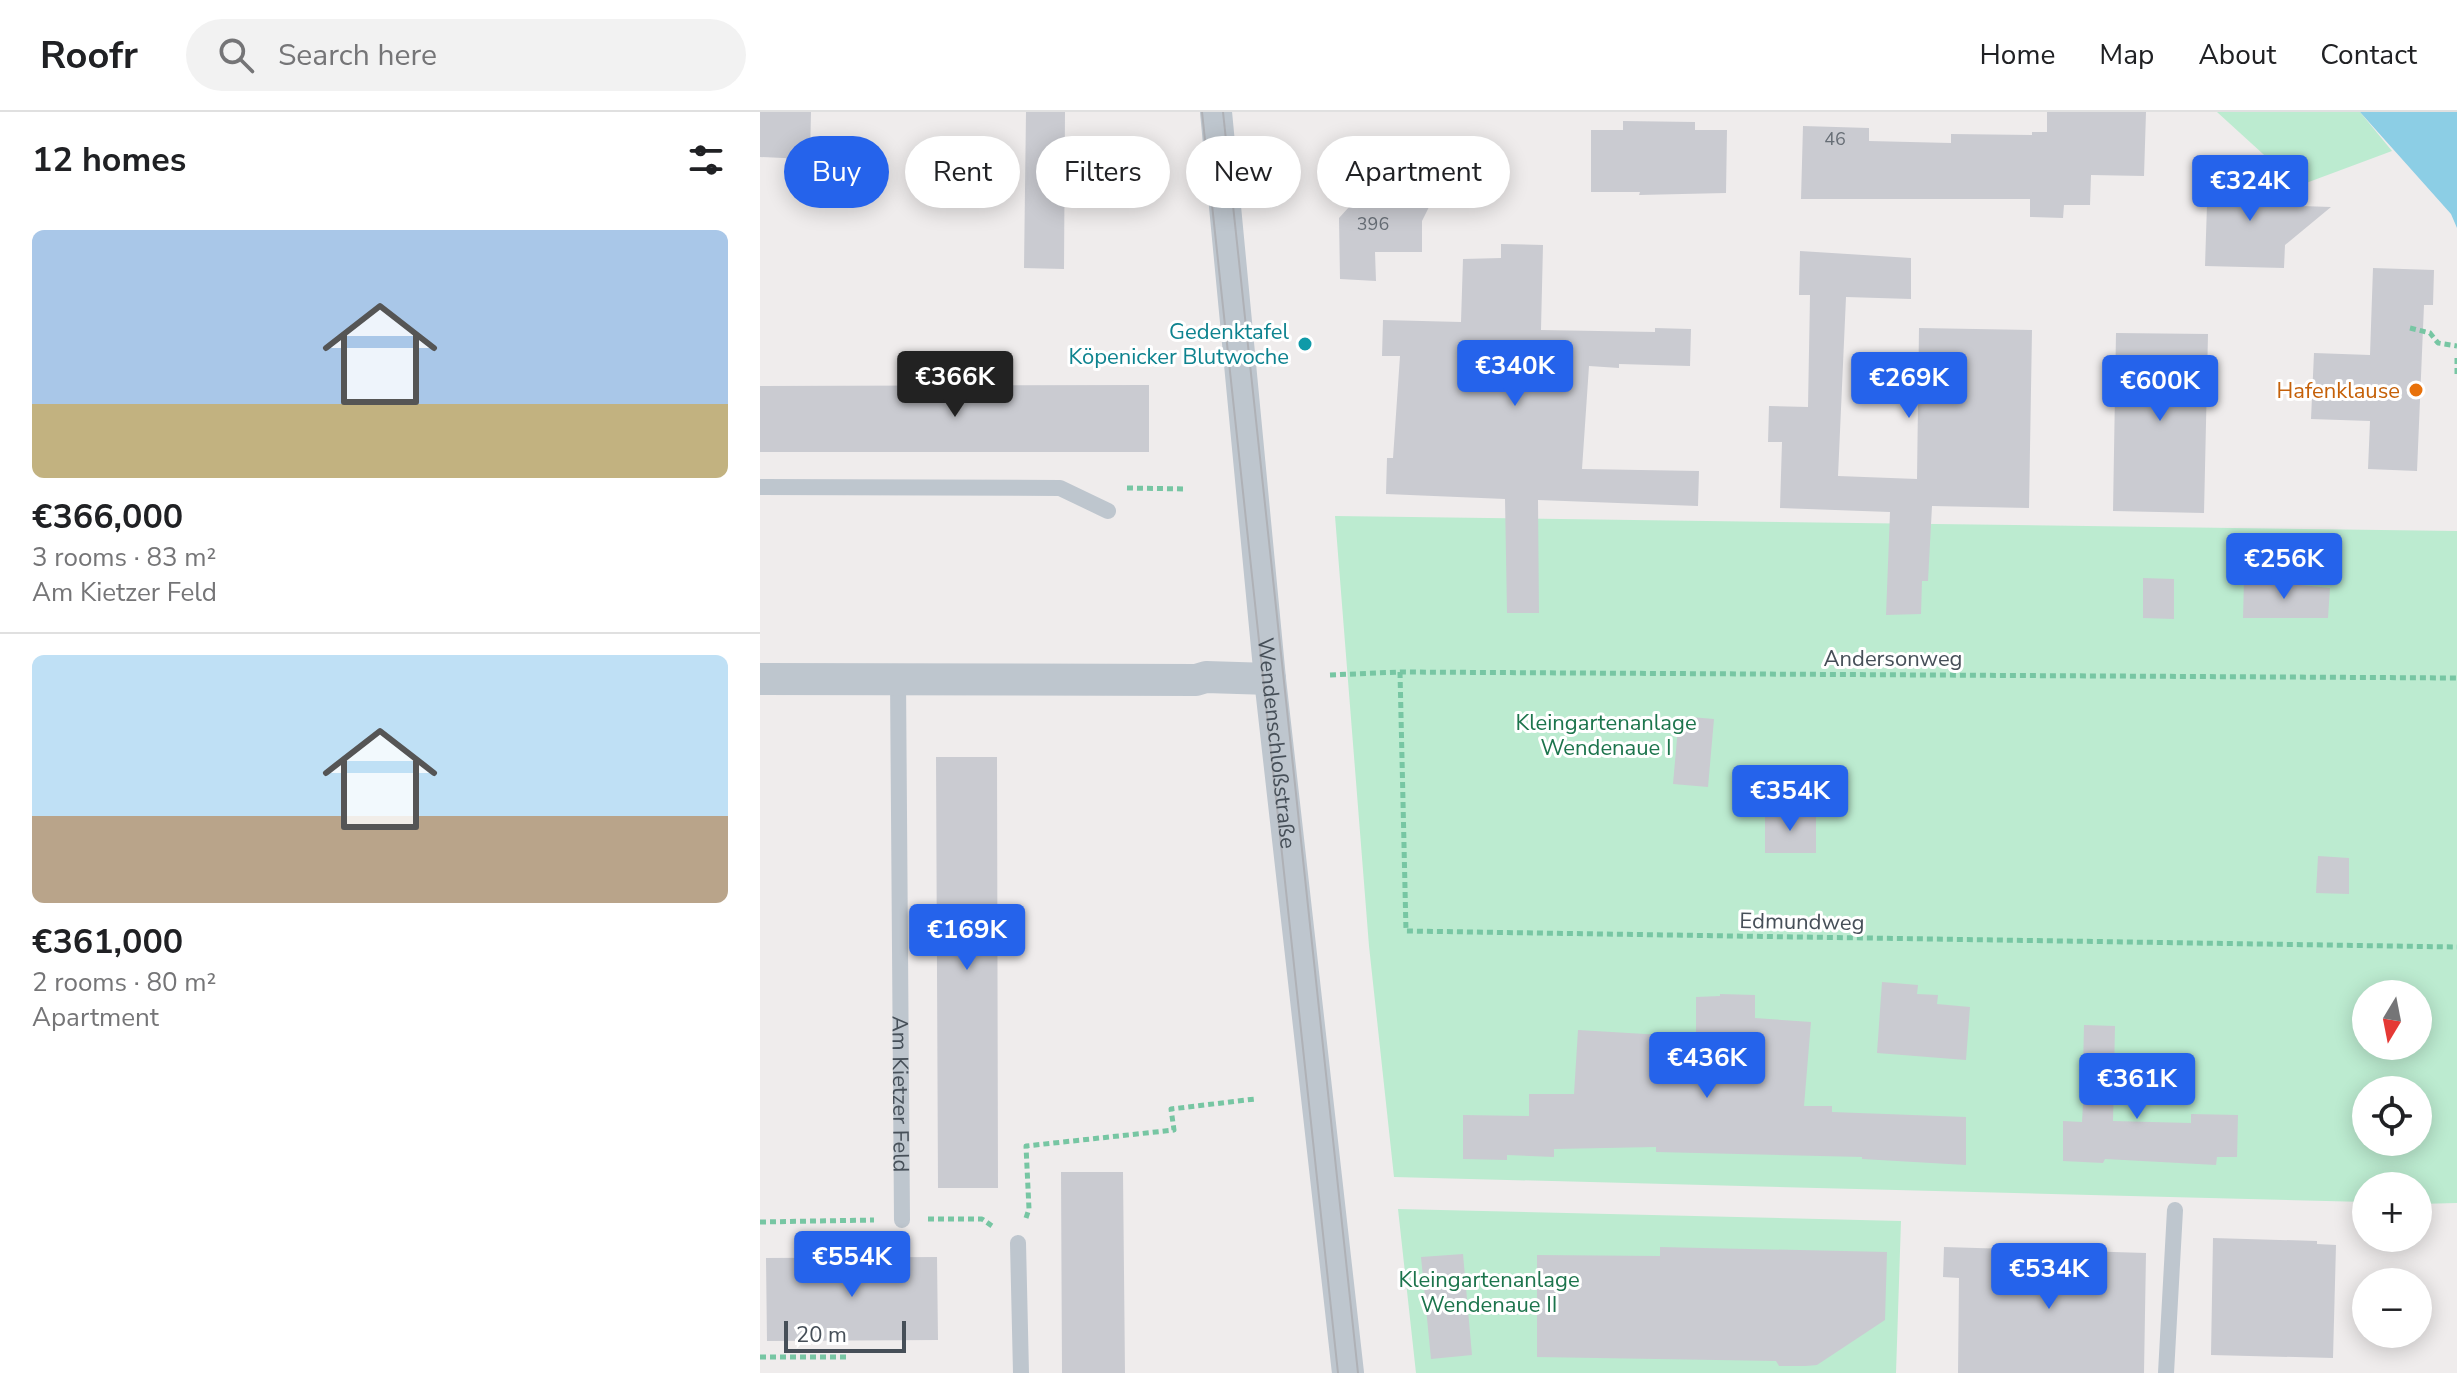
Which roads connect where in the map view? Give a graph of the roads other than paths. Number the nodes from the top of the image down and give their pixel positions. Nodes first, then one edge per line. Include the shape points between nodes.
1 (1216, 112) edge
2 (760, 487) edge
3 (1108, 511) dead end
4 (898, 678) junction
5 (760, 679) edge
6 (1270, 679) junction
7 (2175, 1210) dead end
8 (902, 1220) dead end
9 (1018, 1243) road end
10 (1021, 1373) edge
11 (1348, 1373) edge
12 (2166, 1373) edge

1 - 6 street, Wendenschloßstraße
2 - 3 lane via 1060,488
4 - 5 street
4 - 6 street
4 - 8 lane, Am Kietzer Feld
6 - 11 street, Wendenschloßstraße
7 - 12 lane
9 - 10 lane

